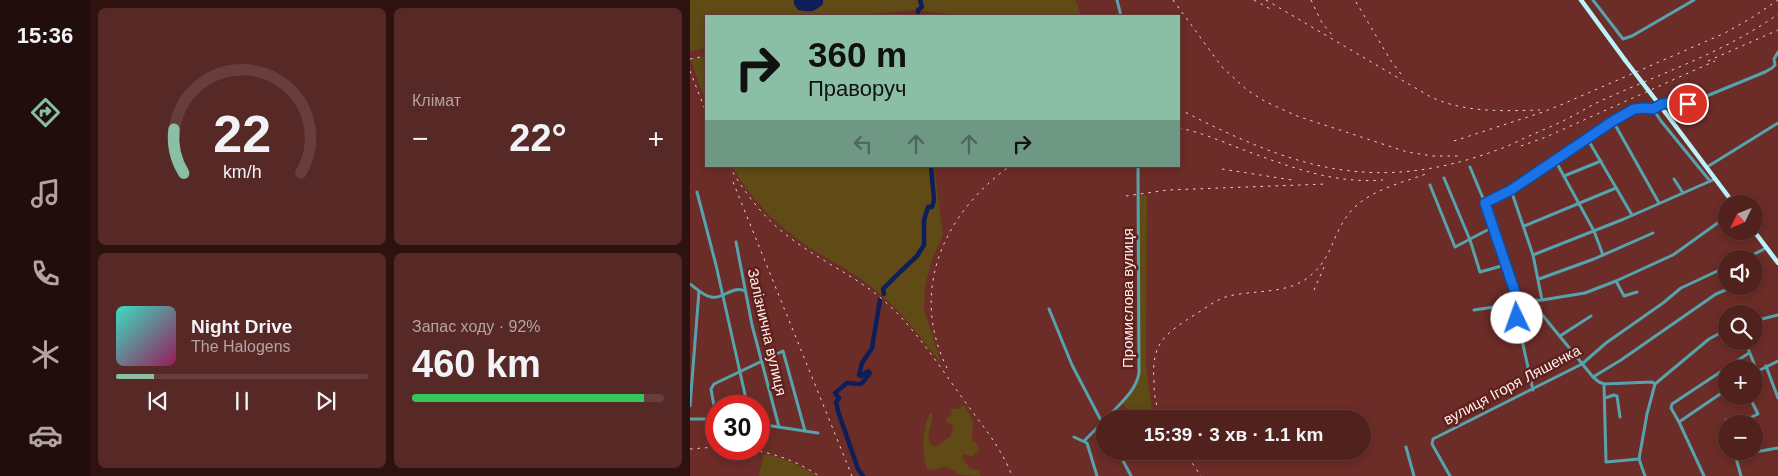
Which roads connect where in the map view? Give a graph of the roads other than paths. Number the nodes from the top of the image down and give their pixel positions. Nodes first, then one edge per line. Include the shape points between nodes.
1 (1117, 0) edge
2 (1581, 0) edge
3 (1593, 0) edge
4 (1694, 0) edge
5 (1122, 15) edge
6 (1778, 52) edge
7 (1653, 109) junction
8 (1613, 121) junction
9 (1778, 123) edge
10 (1587, 138) junction
11 (1555, 160) junction
12 (1601, 161) junction
13 (1138, 167) edge
14 (1470, 167) dead end
15 (1706, 167) junction
16 (1564, 176) junction
17 (1444, 178) dead end
18 (1674, 179) dead end
19 (1712, 180) junction
20 (1430, 185) dead end
21 (1616, 188) junction
22 (1511, 190) junction
23 (696, 192) dead end
24 (1683, 193) junction
25 (1726, 195) edge
26 (1485, 203) junction
27 (1659, 203) junction
28 (1579, 204) junction
29 (1632, 215) junction
30 (1718, 223) edge
31 (1524, 226) junction
32 (1492, 227) junction
33 (1594, 231) junction
34 (1653, 233) dead end
35 (1470, 240) junction
36 (1760, 240) edge
37 (736, 242) dead end
38 (1766, 248) junction
39 (1762, 250) edge
40 (1533, 255) junction
41 (1603, 256) junction
42 (1778, 263) edge
43 (1505, 264) junction
44 (1718, 271) edge
45 (1539, 279) junction
46 (1616, 281) junction
47 (690, 284) edge
48 (699, 290) junction
49 (745, 291) junction
50 (1637, 292) dead end
51 (1718, 293) edge
52 (723, 294) junction
53 (1530, 300) junction
54 (1542, 300) junction
55 (1516, 302) junction
56 (1049, 309) dead end
57 (1474, 310) dead end
58 (1778, 315) edge
59 (1591, 316) dead end
60 (1763, 319) edge
61 (1718, 335) edge
62 (1560, 336) junction
63 (1748, 350) edge
64 (1749, 353) junction
65 (762, 360) junction
66 (1752, 360) edge
67 (1778, 361) edge
68 (1582, 364) junction
69 (1766, 366) junction
70 (1763, 368) edge
71 (740, 371) junction
72 (1593, 377) junction
73 (1604, 384) junction
74 (1655, 384) junction
75 (1533, 390) junction
76 (712, 395) edge
77 (745, 395) edge
78 (1718, 395) edge
79 (1605, 398) junction
80 (1778, 398) edge
81 (690, 406) edge
82 (1098, 410) edge
83 (1114, 410) edge
84 (1620, 417) dead end
85 (705, 418) edge
86 (690, 419) edge
87 (1679, 422) junction
88 (770, 426) edge
89 (779, 427) junction
90 (1096, 428) edge
91 (805, 431) junction
92 (818, 433) dead end
93 (1074, 436) dead end
94 (1085, 440) junction
95 (1406, 447) dead end
96 (1778, 448) edge
97 (1763, 451) edge
98 (1639, 459) junction
99 (1123, 460) edge
100 (1737, 460) edge
101 (1097, 476) edge
102 (1131, 476) edge
103 (1414, 476) edge
104 (1450, 476) edge
105 (1645, 476) edge
106 (1704, 476) edge
107 (1741, 476) edge

1 - 5 street
2 - 15 main road, bridge
3 - 4 street via 1623,39
6 - 7 street via 1775,65 1764,72 1675,109 1668,103
7 - 8 street via 1634,109
7 - 19 street
8 - 10 street
8 - 27 street
9 - 15 street
10 - 11 street
10 - 12 street
11 - 16 street
11 - 22 street
12 - 16 street
12 - 21 street
13 - 83 street, Промислова вулиця via 1139,373 1136,384
14 - 26 street
15 - 19 main road
16 - 28 street
17 - 35 street
18 - 24 street
19 - 24 street
19 - 25 main road
20 - 35 street via 1455,246
21 - 28 street
21 - 29 street
22 - 26 street
22 - 31 street
23 - 52 street
24 - 27 street
26 - 32 street
27 - 29 street
28 - 31 street
28 - 33 street
29 - 33 street
30 - 46 street via 1673,255
31 - 40 street
32 - 35 street
32 - 43 street
33 - 40 street
33 - 41 street
34 - 41 street
35 - 43 street via 1480,272
36 - 38 main road
37 - 49 street, Залізнична вулиця
38 - 39 street
38 - 42 main road
40 - 45 street
41 - 45 street
43 - 55 street
44 - 68 street, вулиця Ігоря Ляшенка via 1681,288
45 - 54 street
46 - 50 street via 1624,296
46 - 54 street via 1585,293
47 - 48 street
48 - 52 street via 711,298
48 - 81 street
49 - 52 street via 736,289
49 - 65 street, Залізнична вулиця
51 - 72 street
52 - 71 street
53 - 54 street
53 - 55 street
53 - 62 street
55 - 57 street
55 - 75 street
56 - 82 street via 1072,365
58 - 60 street
59 - 62 street
61 - 74 street
62 - 68 street
63 - 64 street
64 - 66 street
64 - 87 street via 1672,404
65 - 71 street
65 - 89 street, Залізнична вулиця
65 - 91 street via 782,351
67 - 69 street
68 - 72 street
68 - 75 street, вулиця Ігоря Ляшенка
69 - 70 street
69 - 80 street
71 - 76 street via 714,384
71 - 77 street
72 - 73 street
73 - 74 street
73 - 79 street
74 - 98 street
75 - 104 street, вулиця Ігоря Ляшенка via 1433,440 1432,444
78 - 87 street
79 - 84 street via 1617,396
79 - 98 street via 1606,462
85 - 86 street
87 - 106 street
88 - 89 street
89 - 91 street
90 - 94 street, Промислова вулиця
91 - 92 street
93 - 94 street
94 - 101 street
95 - 103 street
96 - 97 street
98 - 105 street
99 - 102 street
100 - 107 street

